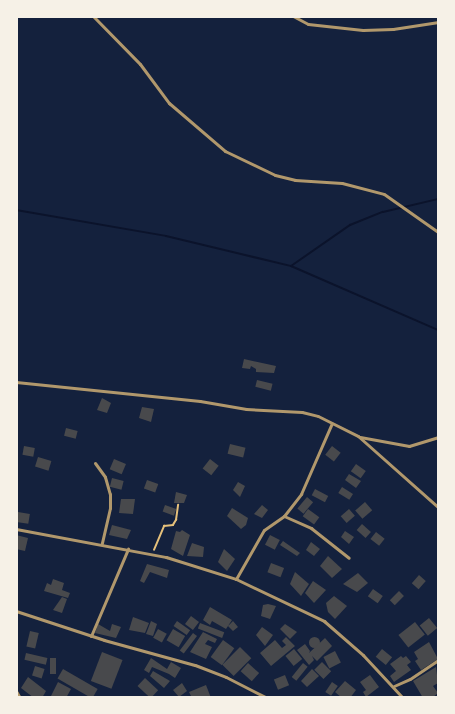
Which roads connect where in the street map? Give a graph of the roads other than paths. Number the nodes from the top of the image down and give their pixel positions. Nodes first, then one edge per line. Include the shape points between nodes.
1 (93, 16) edge
2 (293, 16) edge
3 (438, 22) edge
4 (438, 232) edge
5 (16, 382) edge
6 (332, 423) junction
7 (358, 436) junction
8 (438, 436) edge
9 (95, 463) dead end
10 (438, 507) edge
11 (284, 516) junction
12 (16, 529) edge
13 (102, 544) junction
14 (128, 549) junction
15 (349, 558) dead end
16 (236, 579) junction
17 (16, 611) edge
18 (91, 636) junction
19 (438, 660) edge
20 (394, 686) junction
21 (16, 691) edge
22 (20, 698) edge
23 (267, 698) edge
24 (403, 698) edge

1 - 4 street via 140,64 169,103 225,151 284,178 342,183 384,194
2 - 3 street via 316,25 363,30
5 - 6 street via 302,412
6 - 7 street
6 - 11 street via 315,469
7 - 8 street via 410,446
7 - 10 street
9 - 13 street via 110,494
11 - 15 street via 311,528
11 - 16 street via 264,530
12 - 13 street
13 - 14 street
14 - 16 street
14 - 18 street
16 - 20 street via 324,621
17 - 18 street
18 - 23 street via 201,667
19 - 20 street
20 - 24 street
21 - 22 street

